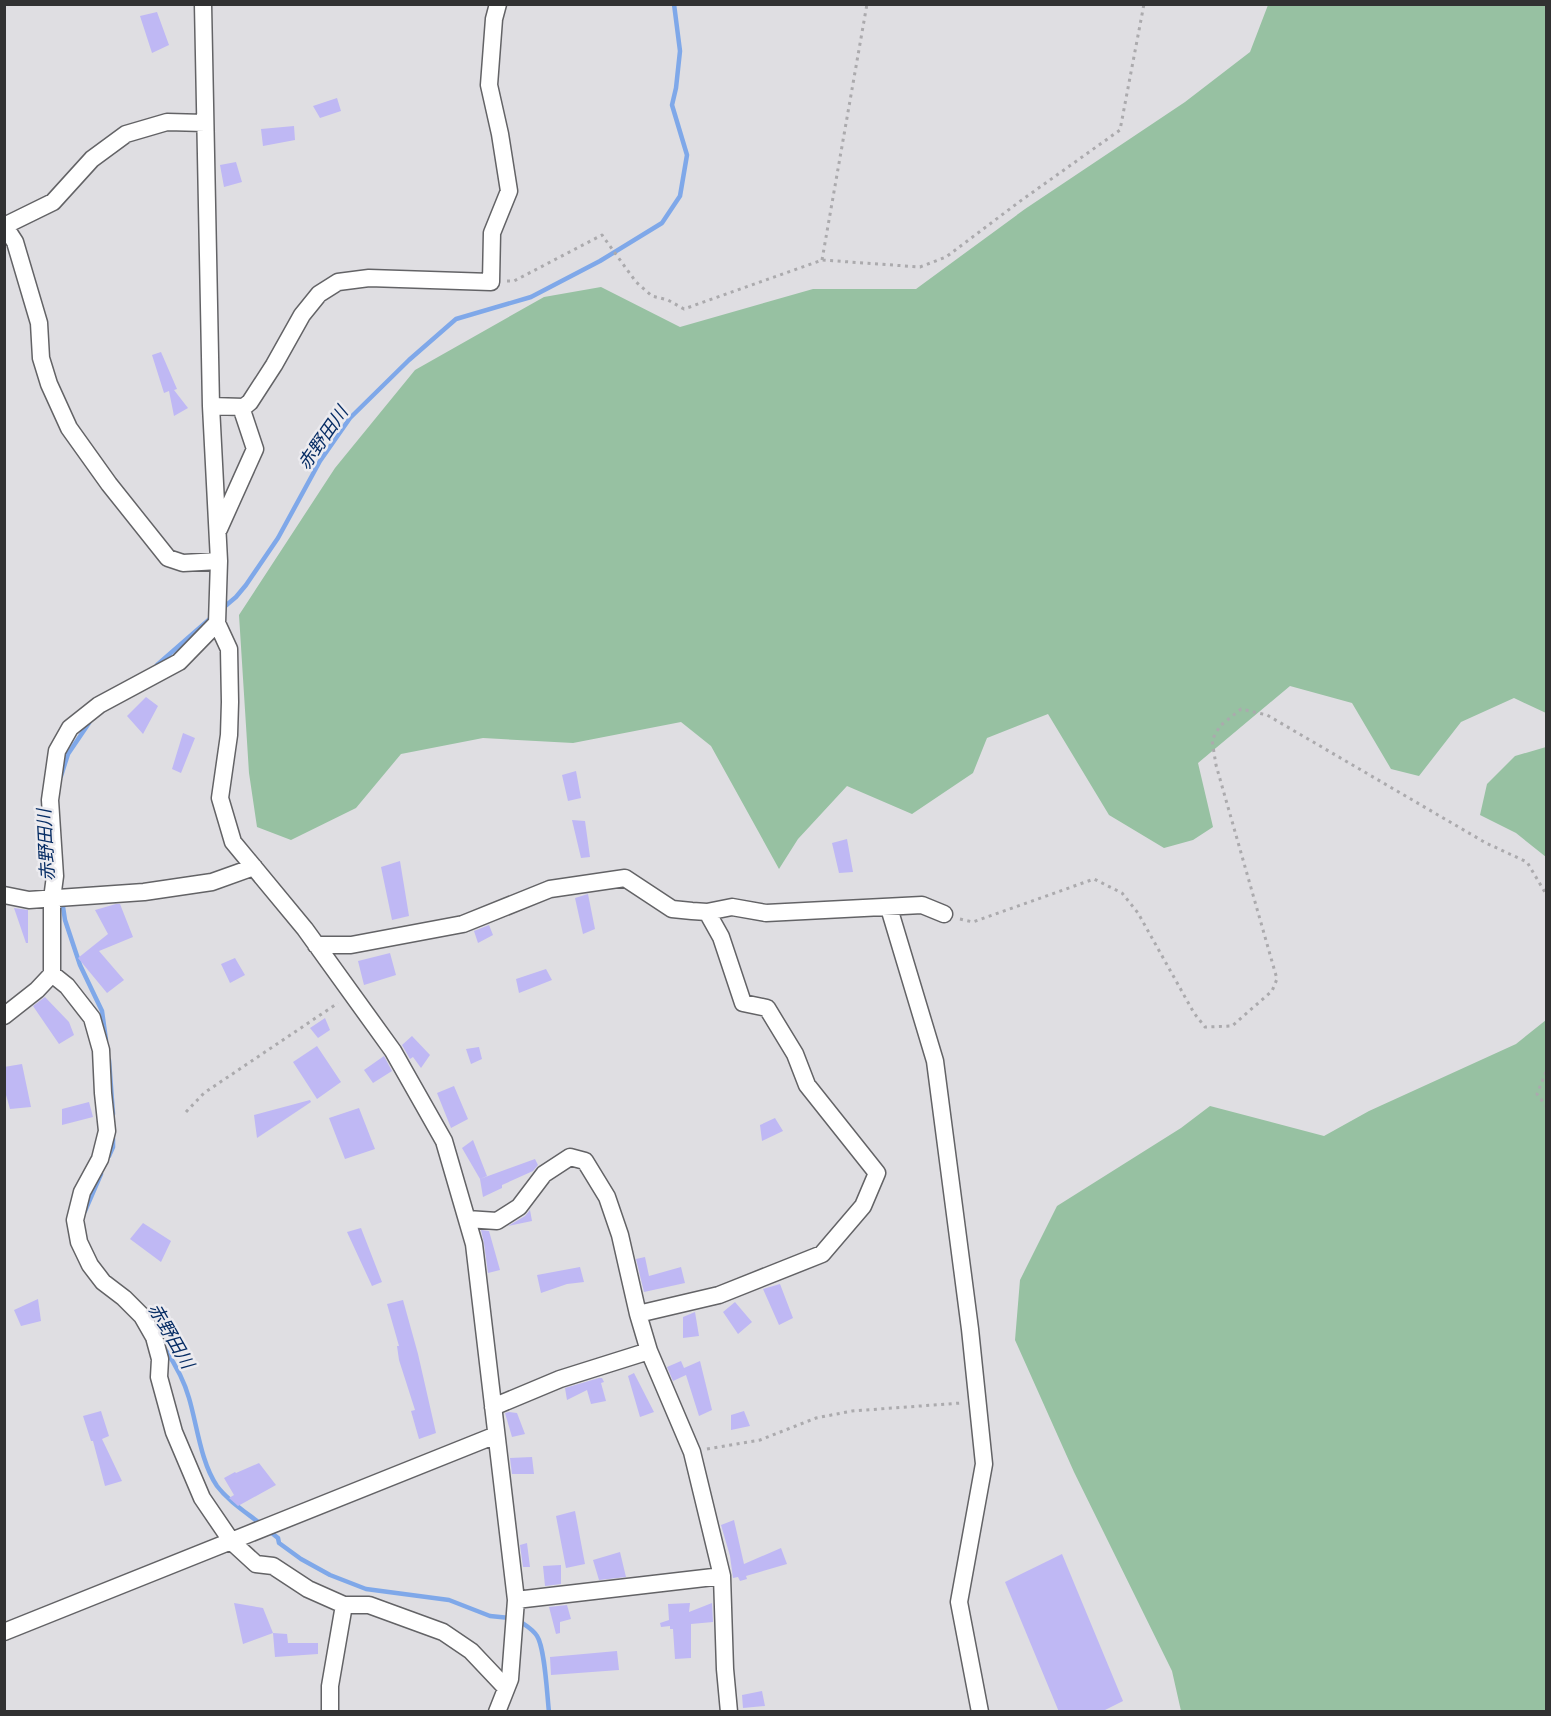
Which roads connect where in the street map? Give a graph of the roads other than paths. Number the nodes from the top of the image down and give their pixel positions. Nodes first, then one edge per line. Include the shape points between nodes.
1 (203, 4) edge
2 (498, 4) edge
3 (205, 123) junction
4 (5, 226) edge
5 (211, 406) junction
6 (242, 407) junction
7 (218, 533) junction
8 (219, 561) junction
9 (217, 623) junction
10 (254, 867) junction
11 (4, 895) edge
12 (52, 899) junction
13 (889, 908) junction
14 (707, 912) junction
15 (944, 914) road end
16 (316, 945) junction
17 (52, 974) junction
18 (4, 1016) edge
19 (466, 1219) junction
20 (638, 1314) junction
21 (649, 1351) junction
22 (493, 1407) junction
23 (496, 1435) junction
24 (236, 1540) junction
25 (722, 1576) junction
26 (516, 1600) junction
27 (345, 1605) junction
28 (4, 1632) edge
29 (506, 1688) junction
30 (330, 1712) edge
31 (497, 1712) edge
32 (729, 1712) edge
33 (980, 1712) edge

1 - 3 street
2 - 6 street via 489,85 509,191 492,233 491,282 369,278 338,282 319,294 302,315 256,393
3 - 4 street via 166,122 126,134 92,159 53,202
3 - 5 street
4 - 8 street via 15,242 39,323 40,358 69,428 168,558 183,563
5 - 6 street
5 - 7 street
6 - 7 street via 255,449
7 - 8 street
8 - 9 street
9 - 10 street via 229,649 230,702 220,798 233,842
9 - 12 street via 178,662 99,705 70,728 57,751 50,800 55,876
10 - 12 street via 212,882
10 - 16 street
11 - 12 street
12 - 17 street
13 - 14 street via 766,913 732,907
13 - 15 street via 922,905
13 - 33 street via 935,1060 978,1401 984,1464 959,1602
14 - 16 street via 672,909 625,878 550,889 463,924 351,945
14 - 20 street via 721,937 742,1003 767,1008 795,1054 807,1085 878,1173 863,1206 822,1254 719,1295
16 - 19 street via 393,1051 444,1142
17 - 18 street
17 - 24 street via 67,986 92,1018 101,1050 107,1131 100,1159 82,1192 75,1220 79,1242 103,1282 142,1317 154,1337 160,1359 159,1377 174,1432 202,1498
19 - 20 street via 497,1221 519,1207 544,1174 570,1157 585,1161 607,1197
19 - 22 street via 474,1244
20 - 21 street
21 - 22 street via 560,1379
21 - 25 street via 692,1452
22 - 23 street
23 - 24 street
23 - 26 street
24 - 27 street via 256,1564 273,1566 308,1589
24 - 28 street
25 - 26 street
25 - 32 street
26 - 29 street
27 - 29 street via 369,1605 443,1632 471,1651
27 - 30 street via 330,1686
29 - 31 street

